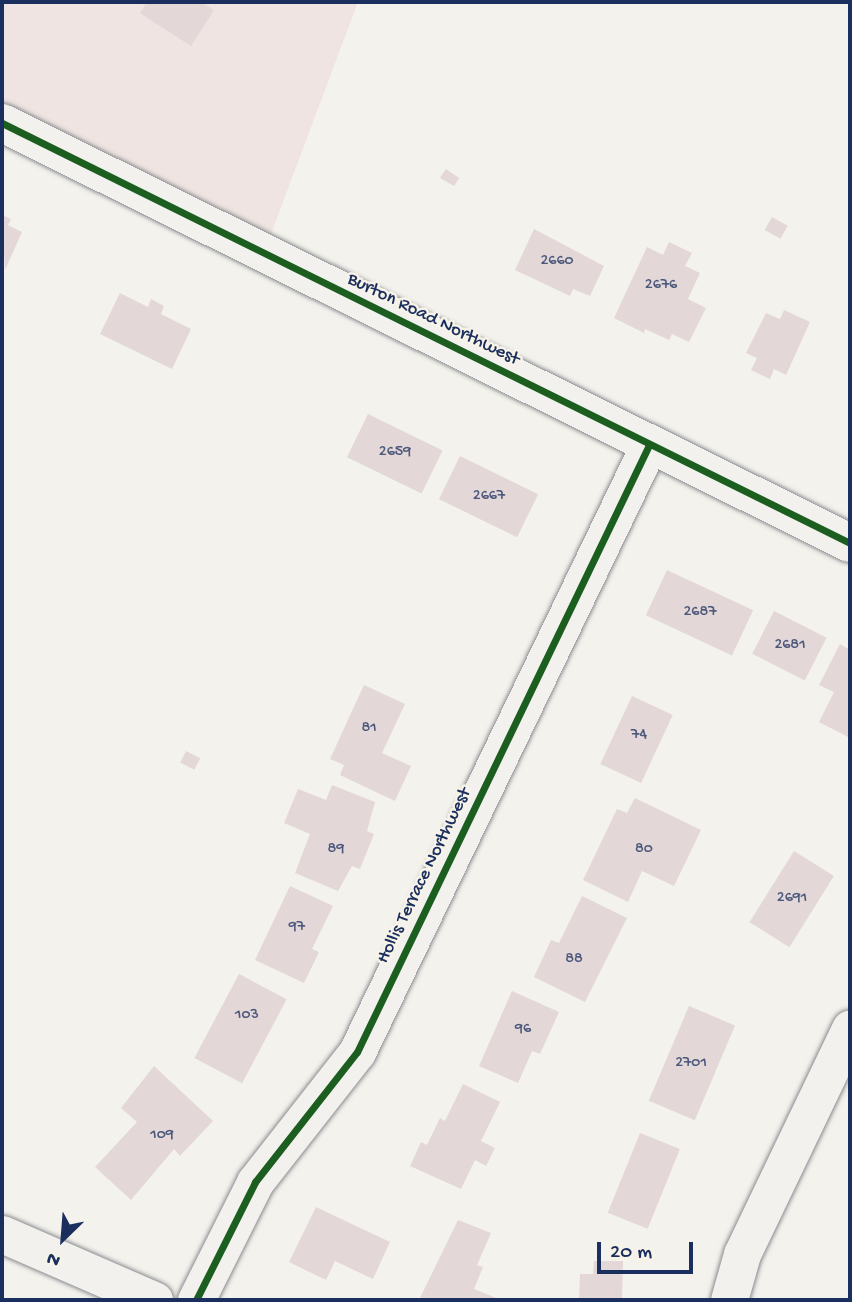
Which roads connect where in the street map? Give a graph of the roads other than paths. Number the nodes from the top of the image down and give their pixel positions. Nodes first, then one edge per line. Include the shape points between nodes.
1 (2, 123) edge
2 (649, 445) junction
3 (850, 543) edge
4 (850, 1029) edge
5 (2, 1234) edge
6 (154, 1300) edge
7 (196, 1300) edge
8 (729, 1300) edge

1 - 2 street, Burton Road Northwest
2 - 3 street, Burton Road Northwest
2 - 7 street, Hollis Terrace Northwest via 357,1052 255,1182
4 - 8 street via 742,1254
5 - 6 street

